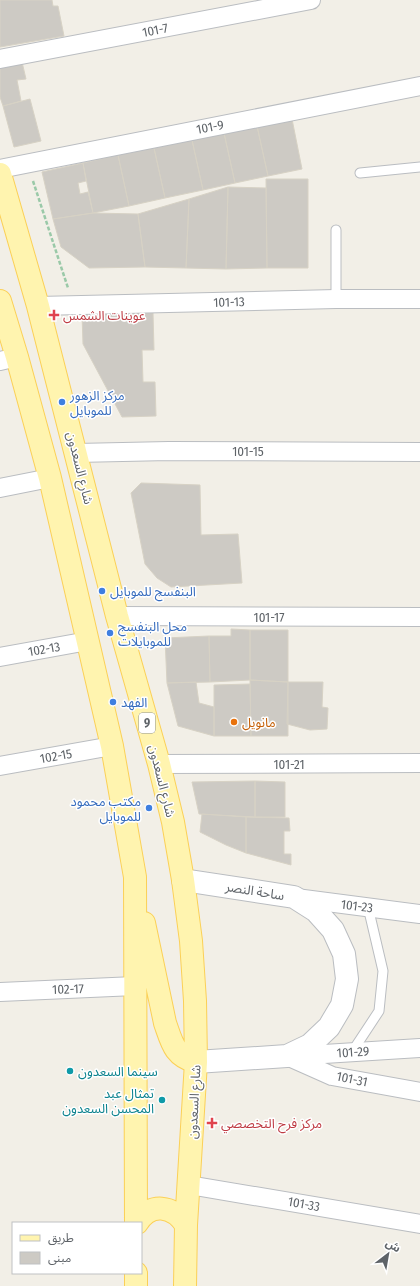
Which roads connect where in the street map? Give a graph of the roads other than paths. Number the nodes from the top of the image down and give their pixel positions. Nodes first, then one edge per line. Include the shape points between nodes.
1 (311, 0) edge
2 (0, 59) edge
3 (420, 86) edge
4 (420, 167) edge
5 (0, 169) edge
6 (360, 173) dead end
7 (0, 174) edge
8 (336, 230) dead end
9 (336, 299) junction
10 (420, 299) edge
11 (0, 301) edge
12 (38, 306) junction
13 (8, 359) edge
14 (420, 452) edge
15 (76, 453) junction
16 (50, 478) junction
17 (0, 488) edge
18 (118, 616) junction
19 (420, 617) edge
20 (88, 641) junction
21 (0, 657) edge
22 (112, 746) junction
23 (420, 763) edge
24 (159, 764) junction
25 (0, 766) edge
26 (135, 877) junction
27 (184, 880) junction
28 (294, 897) junction
29 (368, 907) junction
30 (420, 914) edge
31 (135, 986) junction
32 (0, 992) edge
33 (420, 1048) edge
34 (352, 1052) junction
35 (287, 1056) junction
36 (196, 1062) junction
37 (420, 1092) edge
38 (189, 1185) junction
39 (136, 1222) edge
40 (137, 1222) edge
41 (420, 1224) edge
42 (186, 1225) junction
43 (136, 1274) edge
44 (136, 1286) edge
45 (185, 1286) edge

1 - 2 street, 101-7
3 - 5 street, 101-9
4 - 6 lane
7 - 12 main road, شارع السعدون / 9
8 - 9 lane
9 - 10 street, 101-13
9 - 12 street, 101-13
11 - 13 main road
12 - 15 main road, شارع السعدون / 9
13 - 16 main road
14 - 15 street, 101-15
15 - 18 main road, شارع السعدون / 9
16 - 17 street
16 - 20 main road
18 - 19 street, 101-17
18 - 24 main road, شارع السعدون / 9
20 - 21 street, 102-13
20 - 22 main road
22 - 25 street, 102-15
22 - 26 main road
23 - 24 street, 101-21
24 - 27 main road, شارع السعدون / 9
26 - 31 main road
26 - 36 main road via 165,1023 176,1051 186,1059
27 - 28 street, ساحة النصر
27 - 36 main road, شارع السعدون / 9 via 195,994
28 - 29 street, 101-23
28 - 35 street, ساحة النصر via 316,911 333,930 344,954 347,979 342,1005 329,1027 310,1045
29 - 30 street, 101-23
29 - 34 lane via 383,971 378,1011
31 - 32 street, 102-17
31 - 39 main road
33 - 34 street, 101-29
34 - 35 street, 101-29
35 - 36 street, ساحة النصر
35 - 37 street, 101-31 via 332,1076
36 - 38 main road, شارع السعدون / 9
38 - 41 street, 101-33
38 - 42 main road, شارع السعدون / 9
40 - 42 main road via 146,1213 161,1208 176,1213
42 - 45 main road, شارع السعدون / 9
43 - 44 main road

